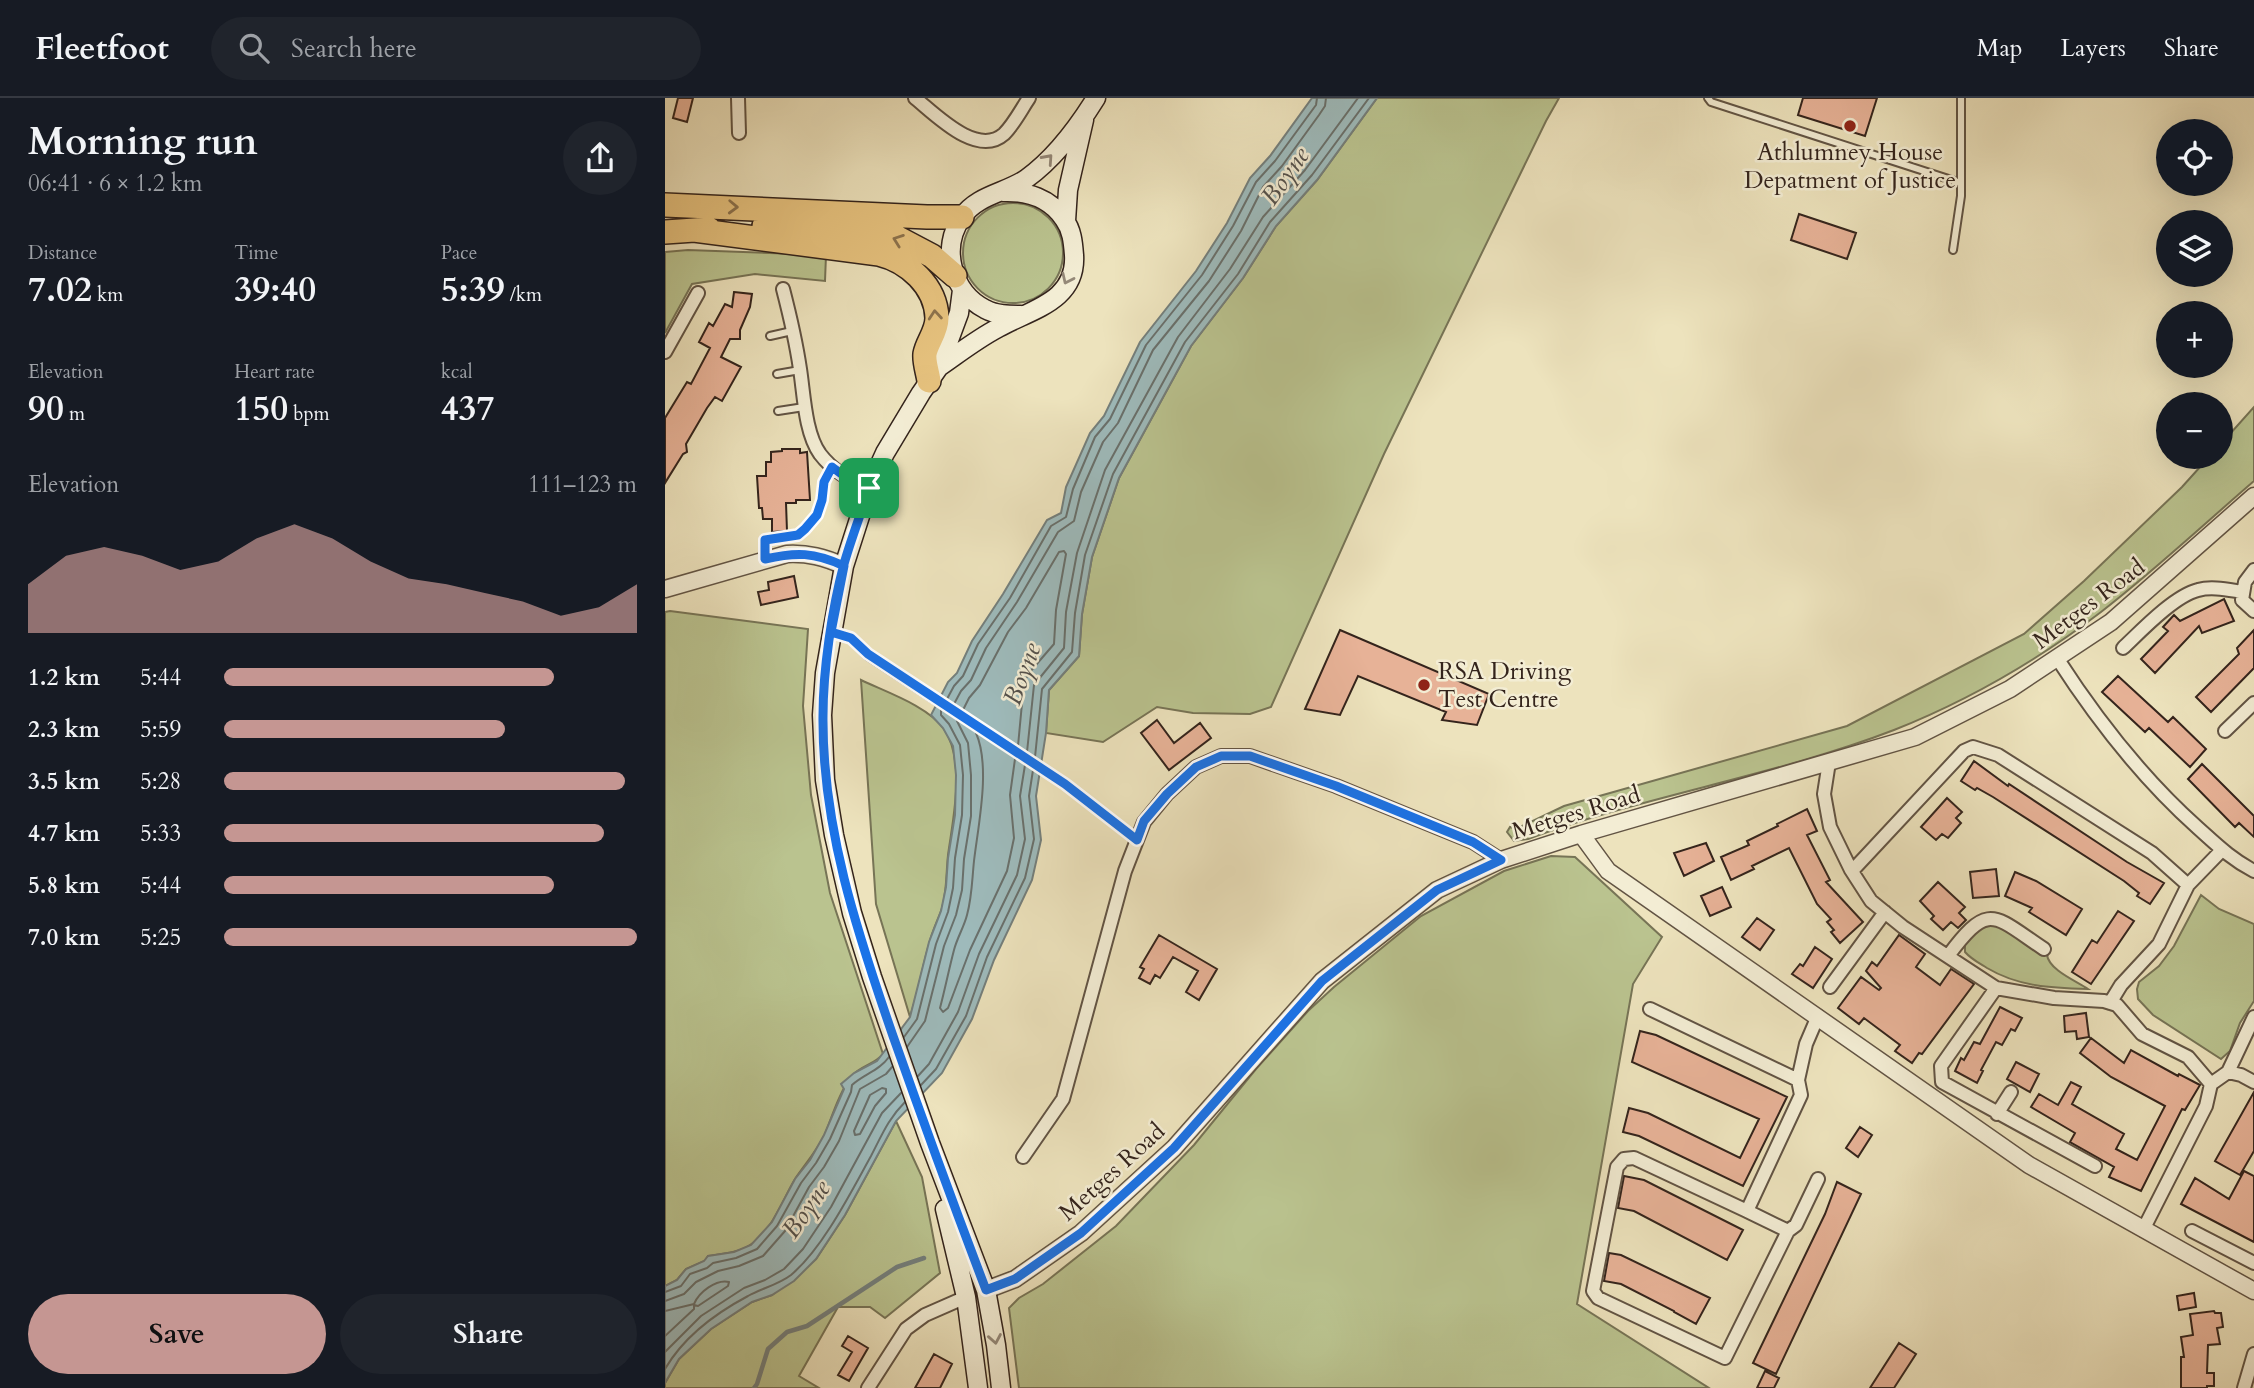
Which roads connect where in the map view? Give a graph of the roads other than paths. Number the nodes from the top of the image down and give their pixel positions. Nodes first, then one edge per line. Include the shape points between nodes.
1 (738, 98) edge
2 (915, 98) edge
3 (1029, 98) edge
4 (1096, 98) edge
5 (1708, 98) edge
6 (1961, 98) edge
7 (1084, 117) junction
8 (739, 133) dead end
9 (1961, 183) junction
10 (1003, 192) junction
11 (665, 205) edge
12 (962, 217) junction
13 (1066, 221) junction
14 (694, 230) junction
15 (665, 232) edge
16 (1953, 250) dead end
17 (959, 283) junction
18 (783, 289) dead end
19 (698, 293) dead end
20 (1021, 315) junction
21 (793, 331) junction
22 (770, 336) dead end
23 (665, 352) edge
24 (800, 370) junction
25 (777, 374) dead end
26 (934, 374) junction
27 (806, 407) junction
28 (778, 411) dead end
29 (832, 467) junction
30 (869, 488) junction
31 (2254, 496) edge
32 (765, 559) junction
33 (844, 566) junction
34 (2254, 570) edge
35 (665, 589) edge
36 (2243, 592) junction
37 (2254, 611) edge
38 (831, 632) junction
39 (2123, 648) dead end
40 (2057, 658) junction
41 (2254, 703) edge
42 (2225, 731) dead end
43 (1829, 762) junction
44 (1581, 834) junction
45 (1137, 840) junction
46 (2222, 850) junction
47 (1501, 860) junction
48 (1852, 871) junction
49 (2254, 871) edge
50 (2188, 885) junction
51 (1885, 912) junction
52 (2044, 949) dead end
53 (1948, 956) junction
54 (1830, 987) dead end
55 (1996, 988) junction
56 (2110, 1003) junction
57 (1650, 1009) dead end
58 (1818, 1016) junction
59 (2254, 1017) edge
60 (2228, 1072) junction
61 (1798, 1080) junction
62 (2254, 1082) edge
63 (2211, 1084) junction
64 (2011, 1092) dead end
65 (1997, 1114) junction
66 (930, 1143) junction
67 (1023, 1157) dead end
68 (2095, 1166) dead end
69 (1818, 1179) dead end
70 (1747, 1211) junction
71 (2143, 1230) junction
72 (1789, 1231) junction
73 (2192, 1231) dead end
74 (2254, 1263) edge
75 (986, 1290) junction
76 (2254, 1291) edge
77 (966, 1297) junction
78 (2254, 1354) edge
79 (868, 1388) edge
80 (978, 1388) edge
81 (1001, 1388) edge
82 (2244, 1388) edge

1 - 8 street
2 - 3 street via 955,130 988,141 1004,134
4 - 7 main road
5 - 9 lane via 1723,107
6 - 9 lane
10 -> 7 main road via 1042,167
7 - 13 main road
9 - 16 lane
10 - 12 main road via 987,197
10 - 13 main road via 1044,200
11 -> 12 highway
12 - 17 main road via 950,252
13 -> 20 main road via 1074,262 1070,277 1054,300
14 - 15 highway
17 -> 14 highway via 932,257 896,237 787,225
26 -> 14 highway via 925,354 935,330 935,308 922,280 902,261 879,254
17 - 20 main road via 972,301 986,310
17 - 26 main road via 959,313
18 - 21 street
19 - 23 street
20 - 26 main road via 994,329
21 - 22 lane
21 - 24 street
24 - 25 lane
24 - 27 street
26 - 30 main road
27 - 28 lane
27 - 29 street via 818,452
29 - 30 street
29 - 32 lane via 817,515 798,535 765,540
30 - 33 main road
31 - 40 street, Metges Road via 2111,622
32 - 33 street via 806,553
32 - 35 street
33 - 38 main road
34 - 36 street
36 - 37 street via 2242,600
36 - 39 street via 2200,589 2186,595
38 - 45 street via 851,638 868,654 1058,779
38 - 66 main road via 823,715 825,780 834,835 872,977
40 - 43 street, Metges Road via 2010,689 1915,737
40 - 46 street via 2107,731 2179,811
41 - 42 street
43 - 44 street, Metges Road
43 - 48 street via 1823,794 1830,827
44 - 47 street, Metges Road
44 - 58 street via 1608,871
45 - 47 street via 1144,821 1196,767 1221,756 1250,756 1473,842
45 - 67 street via 1063,1099
46 - 49 street
46 - 50 street
47 - 75 street, Metges Road via 1437,890 1322,981 1156,1165 1081,1233 1015,1279
48 - 50 street via 1964,751 1973,747 1998,755 2141,846
48 - 51 street via 1871,901
50 - 56 street via 2159,944 2120,985
51 - 53 street
51 - 54 street
52 - 53 street via 1992,918 1978,921
53 - 55 street
55 - 56 street
55 - 65 street via 1941,1066 1942,1082
56 - 63 street via 2142,1034 2187,1058
57 - 61 street
58 - 61 street
58 - 71 street via 2029,1165
59 - 60 street
60 - 62 street
60 - 63 street
61 - 70 street via 1801,1095
63 - 71 street via 2206,1106
64 - 65 street
65 - 68 street
66 - 75 main road
66 - 77 main road
69 - 72 street
70 - 72 street
70 - 72 street via 1634,1158 1624,1159 1617,1167 1593,1291 1725,1359
71 - 76 street
73 - 74 street
75 - 77 main road
75 -> 81 main road
77 - 79 street via 906,1329
77 - 80 main road
78 - 82 street

